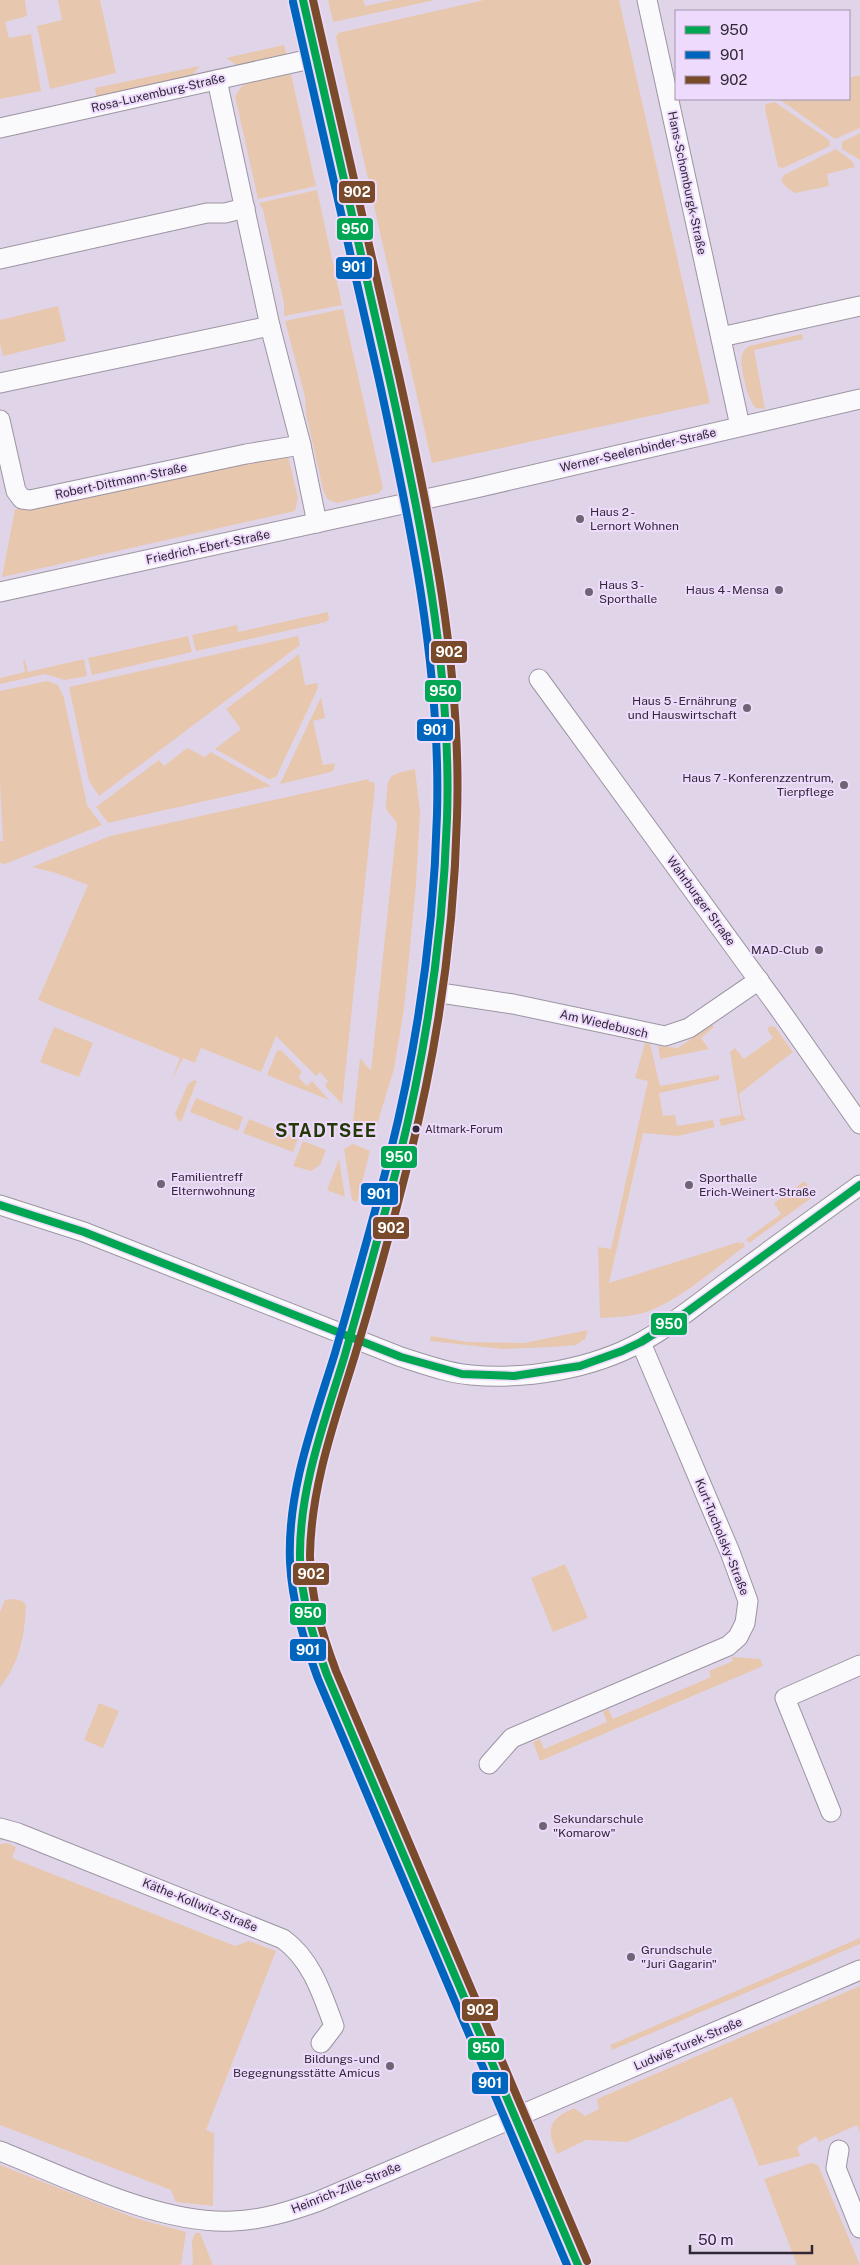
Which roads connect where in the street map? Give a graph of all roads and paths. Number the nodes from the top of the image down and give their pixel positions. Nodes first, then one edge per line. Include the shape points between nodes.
1 (303, 0) edge
2 (647, 0) edge
3 (315, 58) junction
4 (217, 80) junction
5 (0, 128) edge
6 (245, 208) junction
7 (0, 259) edge
8 (860, 306) edge
9 (270, 326) junction
10 (721, 337) junction
11 (0, 383) edge
12 (860, 399) edge
13 (0, 420) edge
14 (740, 426) junction
15 (301, 445) junction
16 (415, 501) junction
17 (317, 523) junction
18 (0, 592) edge
19 (539, 679) dead end
20 (759, 980) junction
21 (434, 992) junction
22 (860, 1124) edge
23 (860, 1185) edge
24 (0, 1205) edge
25 (350, 1339) junction
26 (641, 1343) junction
27 (860, 1665) edge
28 (489, 1764) dead end
29 (831, 1812) dead end
30 (0, 1828) edge
31 (860, 1970) edge
32 (321, 2043) dead end
33 (516, 2118) junction
34 (839, 2150) dead end
35 (0, 2151) edge
36 (860, 2228) edge
37 (578, 2265) edge

1 - 3 street
2 - 10 street, Hans-Schomburgk-Straße
3 - 4 street, Rosa-Luxemburg-Straße
3 - 16 street via 346,182
4 - 5 street, Rosa-Luxemburg-Straße
4 - 6 street
6 - 7 street via 207,213
6 - 9 street
8 - 10 street
9 - 11 street
9 - 15 street
10 - 14 street, Hans-Schomburgk-Straße
12 - 14 street, Werner-Seelenbinder-Straße
13 - 15 street, Robert-Dittmann-Straße via 16,491 22,499 30,500
14 - 16 street, Werner-Seelenbinder-Straße
15 - 17 street
16 - 17 street, Friedrich-Ebert-Straße
16 - 21 street via 448,733 446,862
17 - 18 street, Friedrich-Ebert-Straße
19 - 20 street, Wahrburger Straße
20 - 21 street, Am Wiedebusch via 689,1028 665,1036 513,1004
20 - 22 street, Wahrburger Straße
21 - 25 street via 412,1104
23 - 26 street
24 - 25 street via 93,1236
25 - 26 street via 446,1371 496,1376 557,1370 597,1360
25 - 33 street via 322,1426 307,1487 300,1561 306,1611 327,1675
26 - 28 street, Kurt-Tucholsky-Straße via 742,1584 748,1601 745,1623 738,1637 728,1646 512,1738
27 - 29 street via 785,1698
30 - 32 street, Käthe-Kollwitz-Straße via 283,1939 295,1947 317,1984 334,2026
31 - 33 street, Ludwig-Turek-Straße
33 - 35 street, Heinrich-Zille-Straße via 295,2210 233,2221 192,2219 150,2209
33 - 37 street
34 - 36 street via 836,2168

